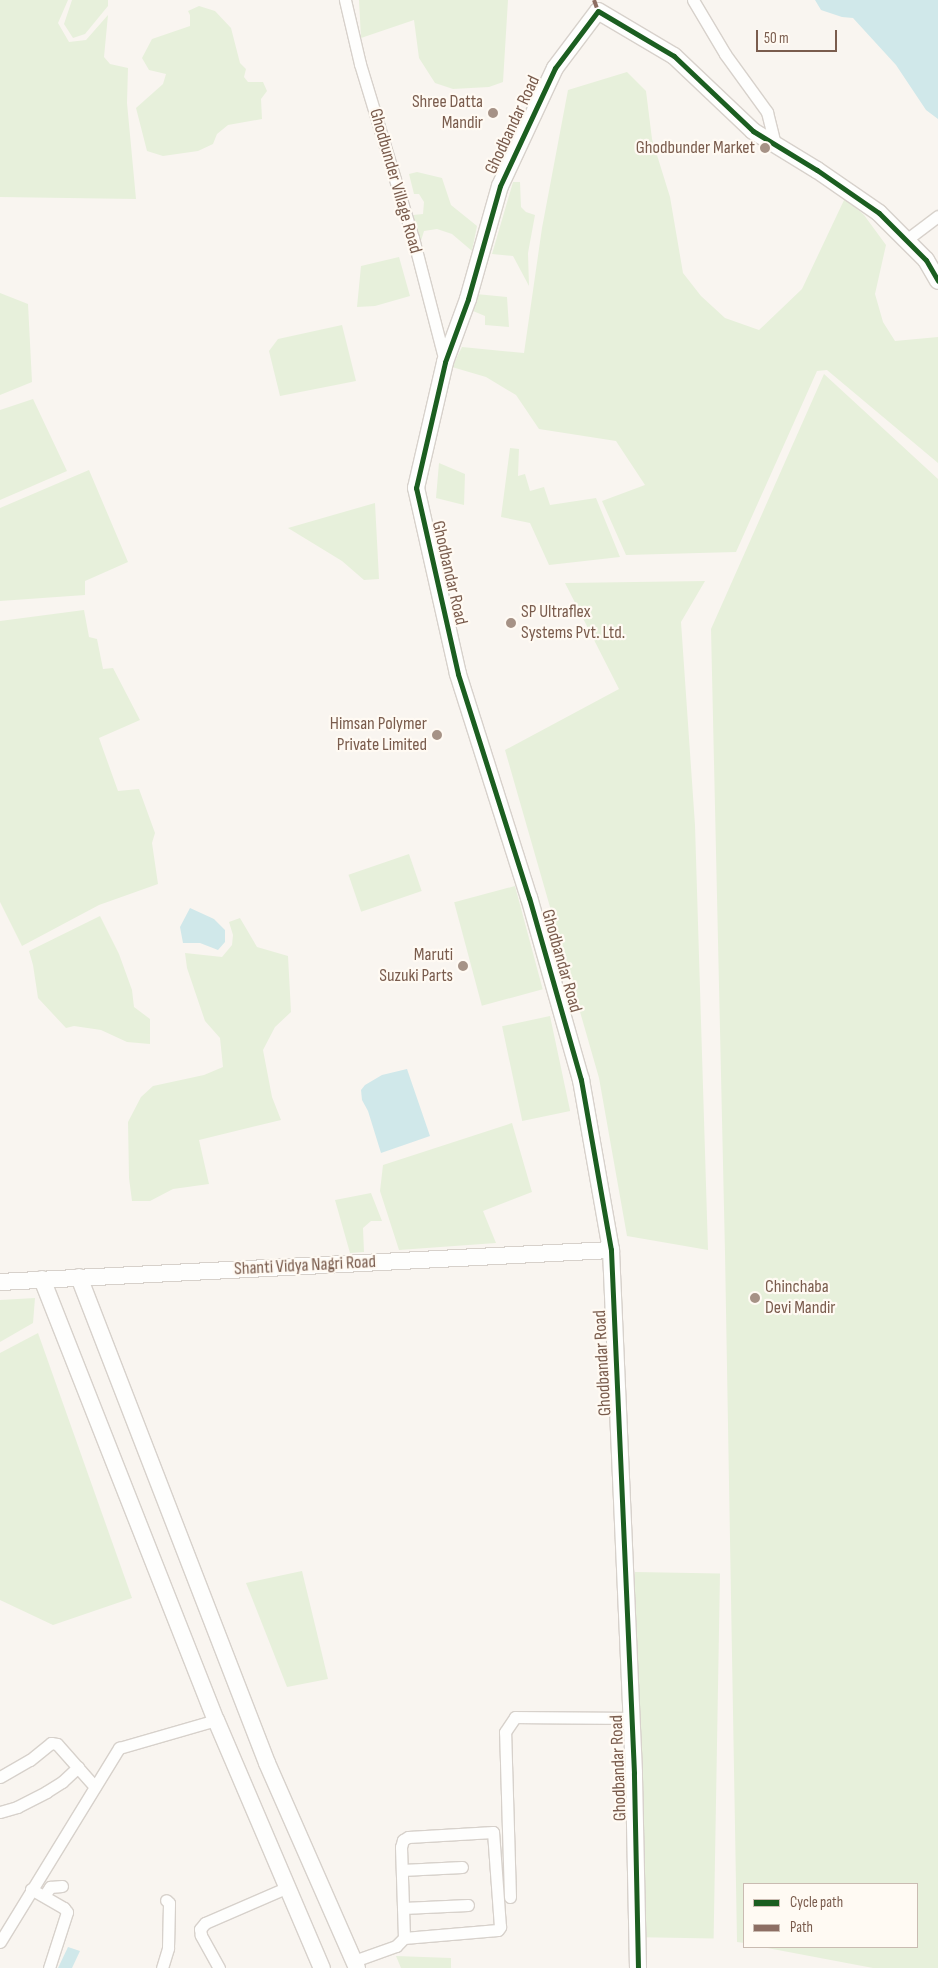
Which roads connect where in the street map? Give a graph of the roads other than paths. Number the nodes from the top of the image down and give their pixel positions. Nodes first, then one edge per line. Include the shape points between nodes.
1 (345, 0) edge
2 (693, 0) edge
3 (775, 144) junction
4 (938, 216) edge
5 (906, 240) junction
6 (938, 281) edge
7 (444, 362) junction
8 (611, 1250) junction
9 (79, 1277) junction
10 (42, 1279) junction
11 (0, 1282) edge
12 (631, 1718) junction
13 (216, 1720) junction
14 (78, 1767) junction
15 (0, 1777) edge
16 (95, 1787) junction
17 (0, 1812) edge
18 (462, 1867) dead end
19 (402, 1870) junction
20 (62, 1886) dead end
21 (286, 1888) junction
22 (31, 1889) junction
23 (44, 1896) junction
24 (510, 1897) dead end
25 (166, 1900) dead end
26 (468, 1905) dead end
27 (403, 1908) junction
28 (404, 1938) junction
29 (0, 1942) edge
30 (355, 1965) edge
31 (48, 1968) edge
32 (162, 1968) edge
33 (219, 1968) edge
34 (322, 1968) edge
35 (638, 1968) edge

1 - 7 street, Ghodbunder Village Road via 360,64 413,238
2 - 3 street via 725,54 767,112
3 - 5 street via 879,213
3 - 7 street, Ghodbandar Road via 753,131 674,56 598,11 555,68 500,186 468,299
4 - 5 street
5 - 6 street via 926,260
7 - 8 street, Ghodbandar Road via 416,488 458,674 581,1080
8 - 9 street, Shanti Vidya Nagri Road
8 - 12 street, Ghodbandar Road
9 - 10 street, Shanti Vidya Nagri Road
9 - 30 street via 267,1763
10 - 11 street, Shanti Vidya Nagri Road
10 - 13 street
12 - 24 street via 515,1717 505,1732
12 - 35 street, Ghodbandar Road
13 - 16 street via 119,1748
13 - 21 street
14 - 15 street via 57,1744 51,1743
14 - 16 street
14 - 17 street via 46,1792
16 - 22 street
18 - 19 street
19 - 27 street
19 - 28 street via 401,1847 408,1836 489,1830 495,1835 498,1930
20 - 23 street via 50,1887
21 - 33 street via 200,1928
21 - 34 street
22 - 23 street
22 - 29 street
23 - 31 street via 67,1912
25 - 32 street via 169,1903 168,1948
26 - 27 street
27 - 28 street
28 - 30 street via 396,1946

